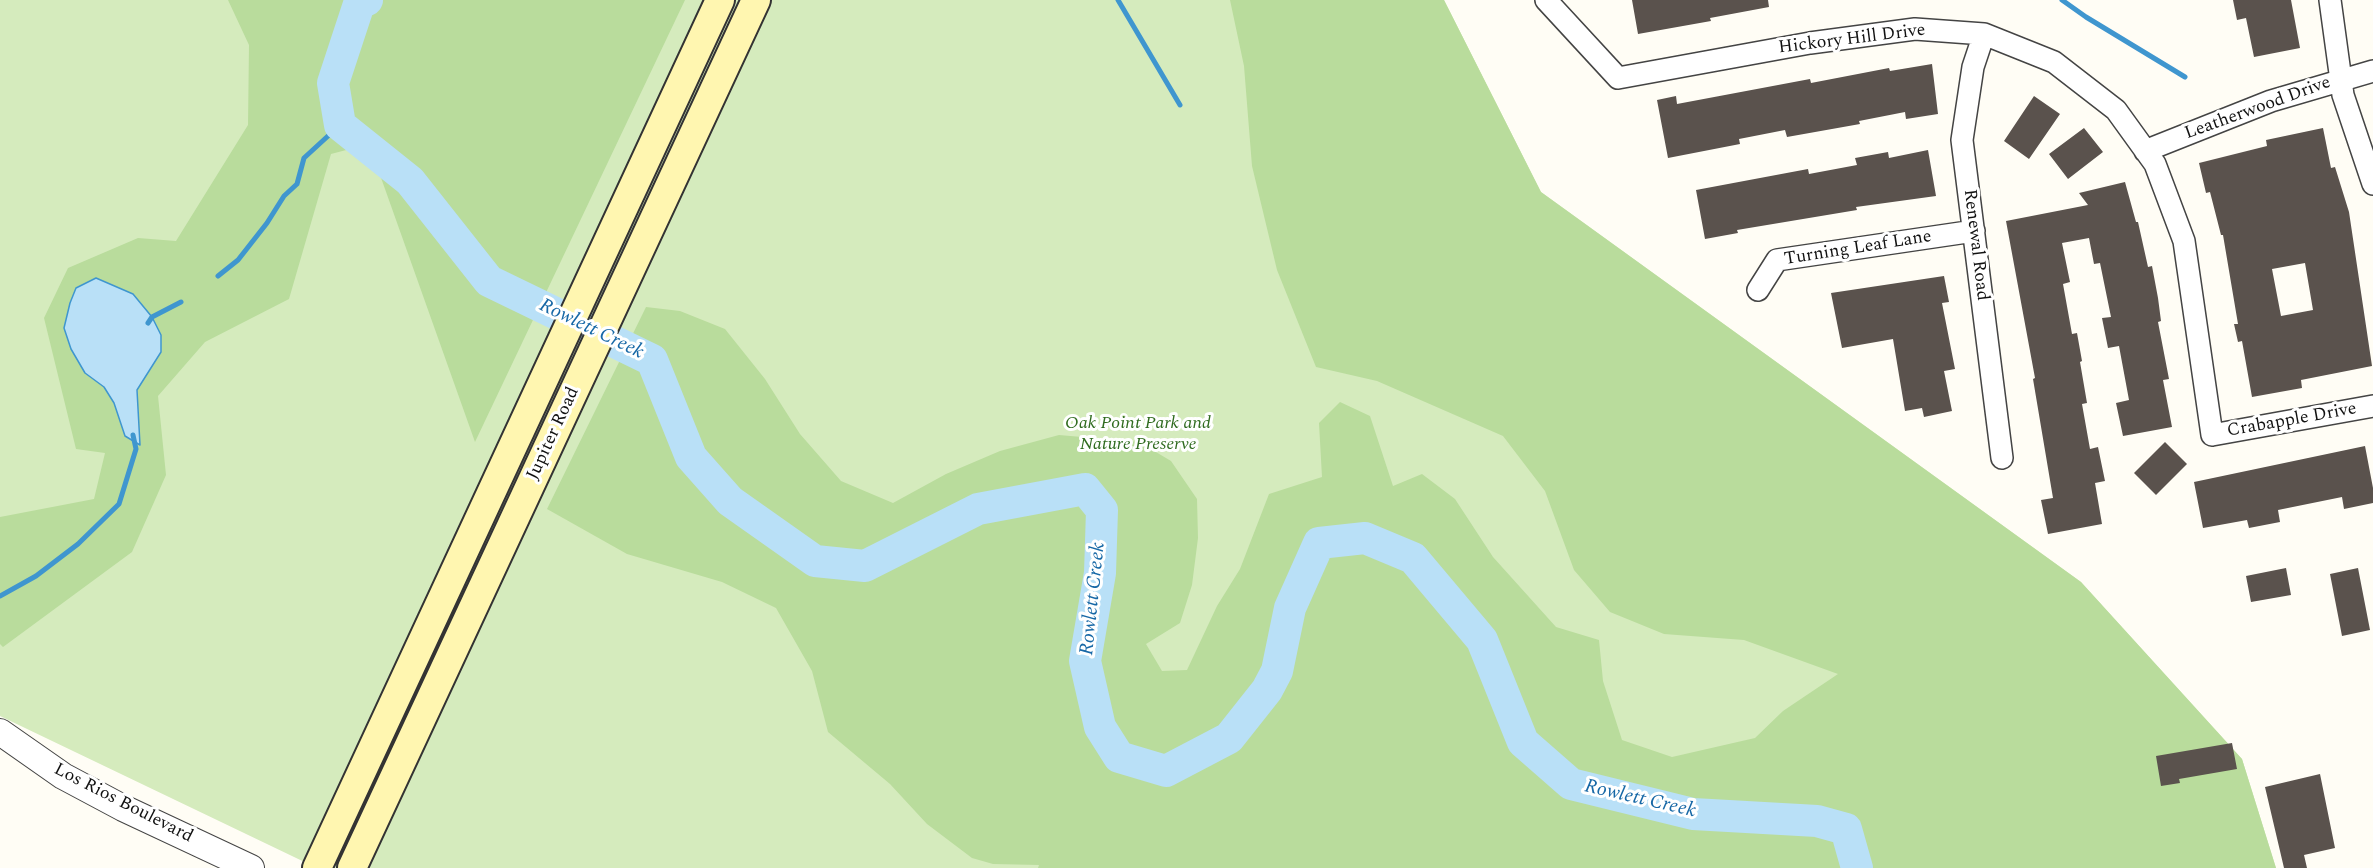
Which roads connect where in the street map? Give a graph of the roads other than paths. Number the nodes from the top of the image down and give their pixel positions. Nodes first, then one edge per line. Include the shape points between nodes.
1 (720, 0) edge
2 (756, 0) edge
3 (1546, 0) edge
4 (2330, 0) edge
5 (1984, 34) junction
6 (2373, 71) edge
7 (2341, 80) junction
8 (2145, 151) junction
9 (2373, 184) edge
10 (1974, 231) junction
11 (1758, 290) dead end
12 (2373, 406) edge
13 (2212, 435) joint
14 (2002, 458) dead end
15 (0, 732) edge
16 (251, 868) edge
17 (317, 868) edge
18 (352, 868) edge

1 - 17 main road, Jupiter Road
2 - 18 main road, Jupiter Road
3 - 5 street, Hickory Hill Drive via 1618,78 1810,43 1916,29
4 - 7 street
5 - 8 street, Hickory Hill Drive via 2054,62 2116,110
5 - 10 street, Renewal Road via 1973,67 1962,140
6 - 7 street, Leatherwood Drive
7 - 8 street, Leatherwood Drive via 2271,101
7 - 9 street
8 - 13 street, Hickory Hill Drive via 2155,164 2184,240
10 - 11 street, Turning Leaf Lane via 1777,260
10 - 14 street, Renewal Road
12 - 13 street, Crabapple Drive
15 - 16 street, Los Rios Boulevard via 73,781

